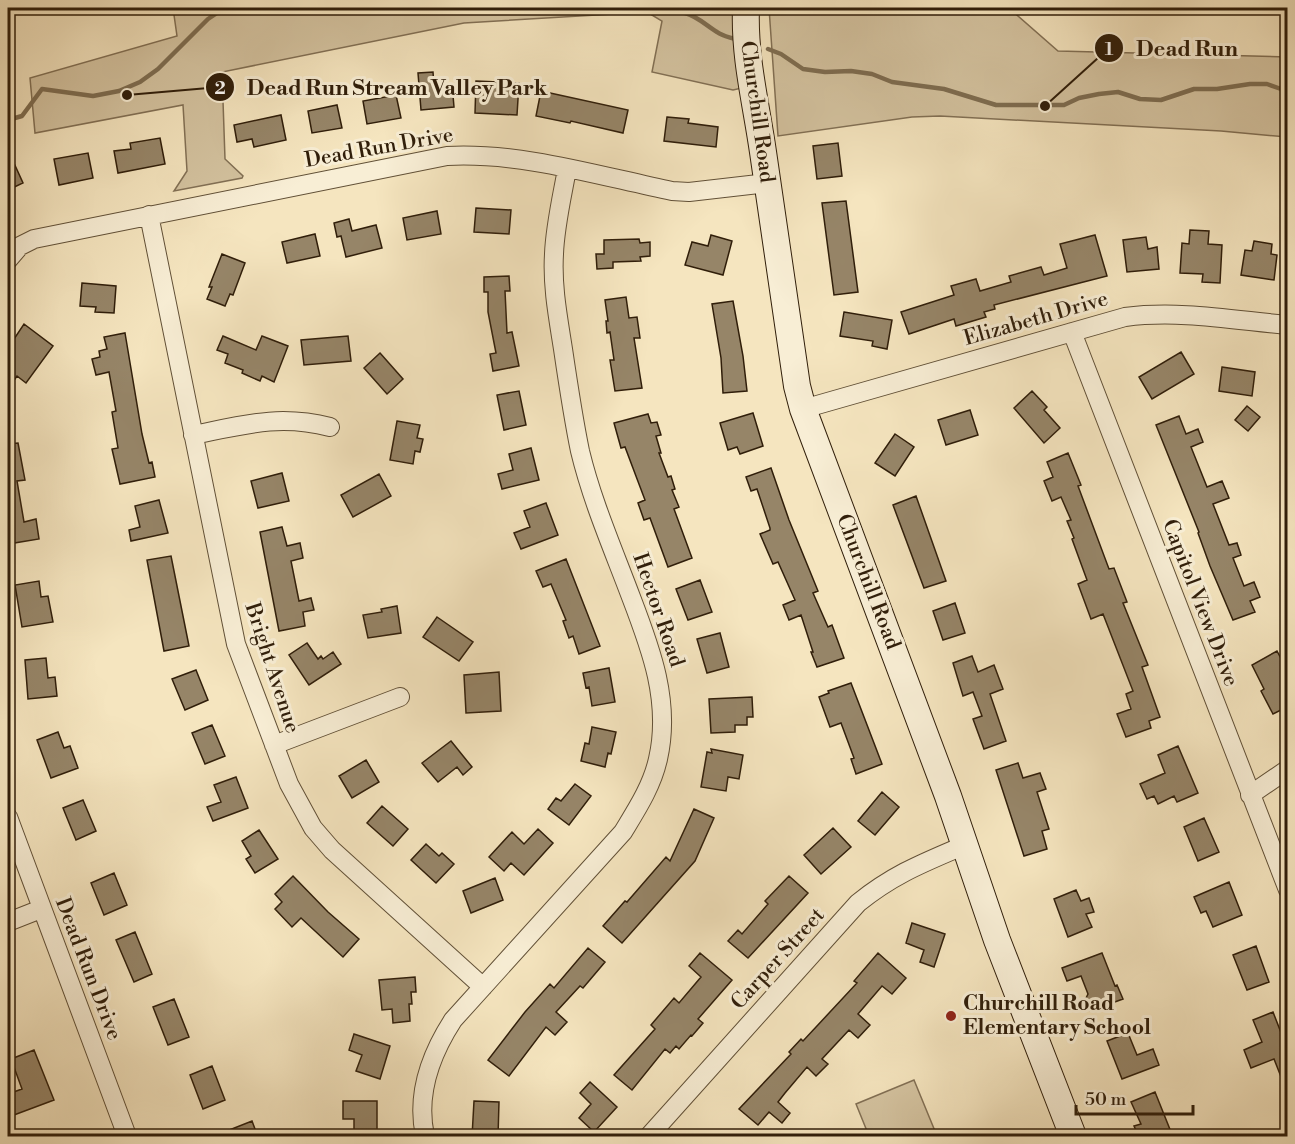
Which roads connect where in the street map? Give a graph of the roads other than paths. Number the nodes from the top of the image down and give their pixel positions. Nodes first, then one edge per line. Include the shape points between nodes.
1 (746, 8) edge
2 (567, 169) junction
3 (767, 183) junction
4 (149, 215) junction
5 (8, 260) edge
6 (1287, 325) edge
7 (1072, 332) junction
8 (803, 409) junction
9 (330, 427) dead end
10 (193, 435) junction
11 (400, 697) dead end
12 (274, 745) junction
13 (1287, 769) edge
14 (1250, 795) junction
15 (8, 817) edge
16 (965, 845) junction
17 (1287, 890) edge
18 (41, 909) junction
19 (8, 922) edge
20 (483, 987) junction
21 (128, 1137) edge
22 (426, 1137) edge
23 (649, 1137) edge
24 (1073, 1137) edge

1 - 3 street, Churchill Road via 746,48
2 - 3 street, Dead Run Drive via 672,191
2 - 4 street, Dead Run Drive via 505,157 447,156
2 - 20 street, Hector Road via 554,254 554,285 572,408 595,502 658,675 662,731 650,784 623,832
3 - 8 street, Churchill Road
4 - 5 street, Dead Run Drive via 34,239 20,246
4 - 10 street, Bright Avenue
6 - 7 street, Elizabeth Drive via 1153,314 1125,317
7 - 8 street, Elizabeth Drive
7 - 14 street, Capitol View Drive
8 - 16 street, Churchill Road
9 - 10 street via 288,419
10 - 12 street, Bright Avenue via 236,644
11 - 12 street
12 - 20 street, Bright Avenue via 288,784 313,828 332,850
13 - 14 street
14 - 17 street, Capitol View Drive
15 - 18 street, Dead Run Drive
16 - 23 street, Carper Street via 904,871 858,903
16 - 24 street, Churchill Road
18 - 19 street
18 - 21 street, Dead Run Drive
20 - 22 street, Hector Road via 453,1020 431,1060 422,1109

